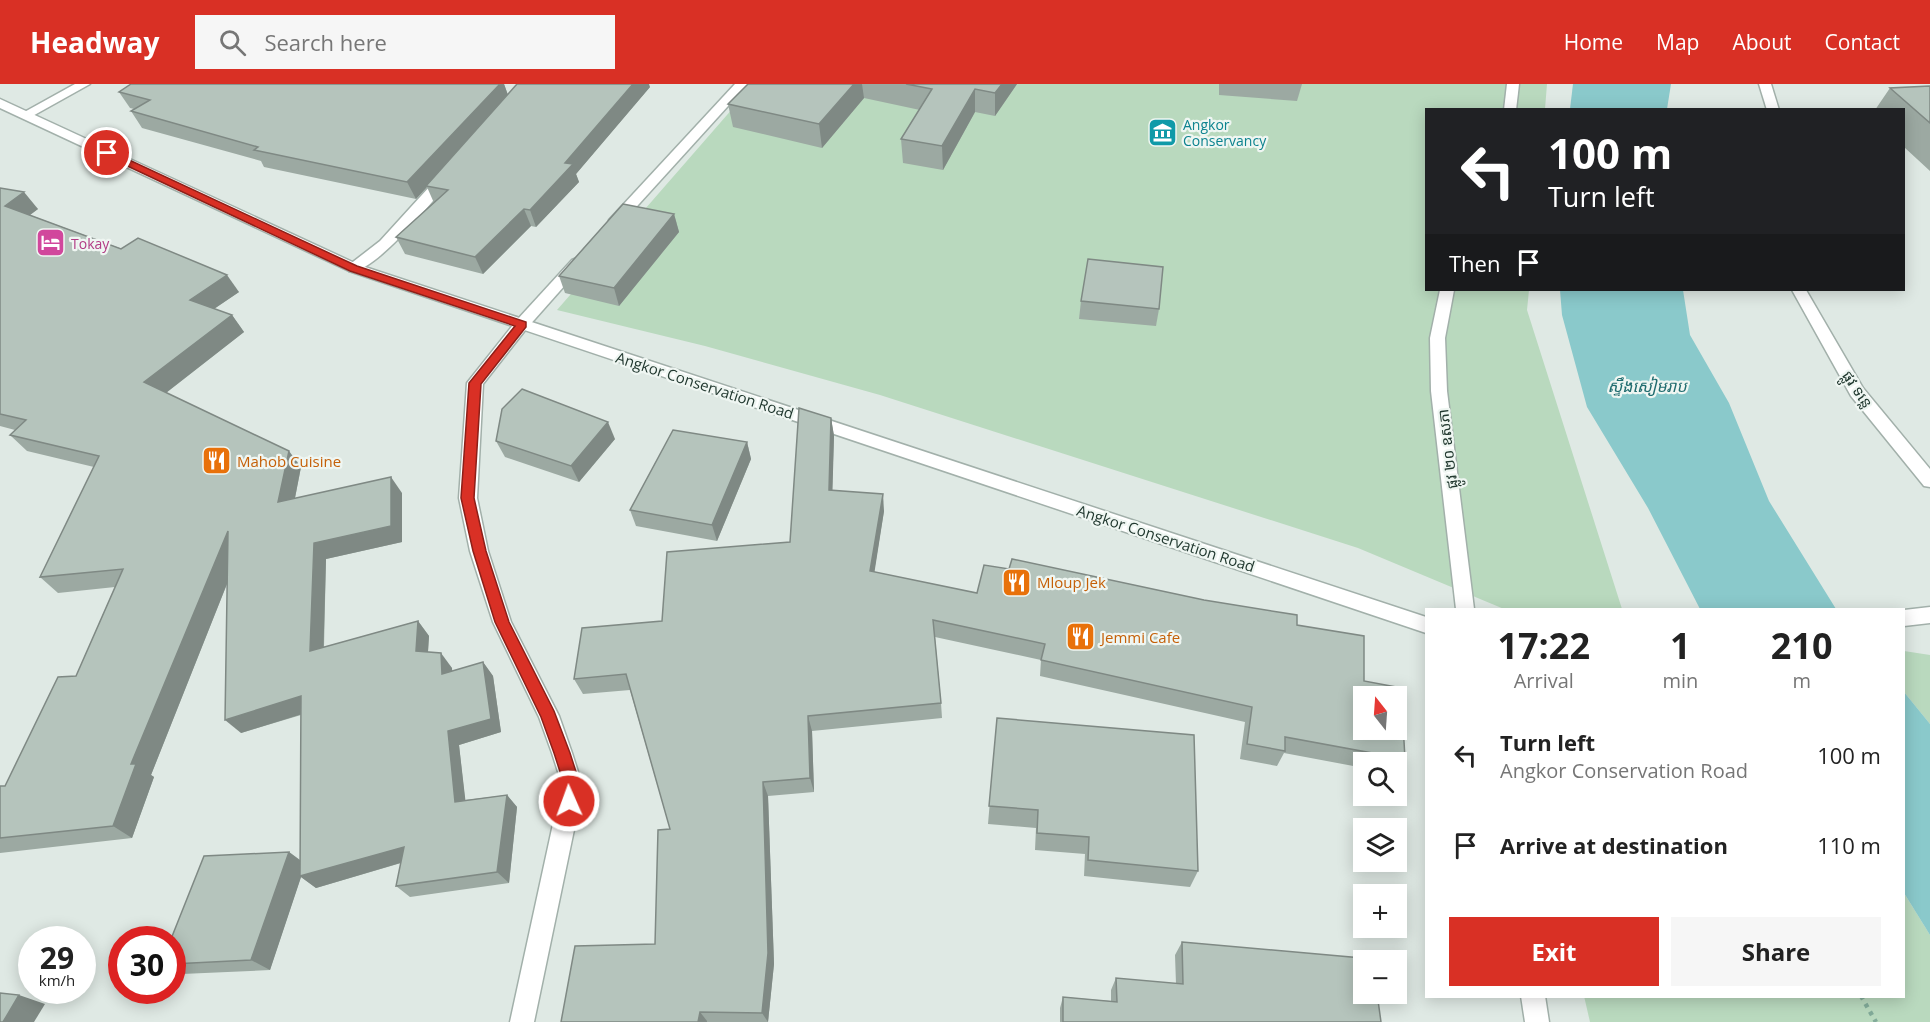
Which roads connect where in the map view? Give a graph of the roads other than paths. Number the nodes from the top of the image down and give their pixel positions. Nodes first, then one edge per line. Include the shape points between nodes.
1 (84, 84) edge
2 (742, 84) edge
3 (1513, 84) edge
4 (1765, 84) edge
5 (0, 103) edge
6 (1510, 108) edge
7 (1772, 108) edge
8 (25, 115) junction
9 (455, 167) edge
10 (608, 230) edge
11 (585, 255) edge
12 (354, 268) junction
13 (1447, 291) edge
14 (1800, 291) edge
15 (522, 324) junction
16 (1930, 481) edge
17 (1465, 608) edge
18 (1927, 615) edge
19 (1905, 618) edge
20 (1425, 625) edge
21 (1533, 998) edge
22 (522, 1022) edge
23 (1537, 1022) edge

1 - 8 street
2 - 10 street
3 - 6 street
4 - 7 street
5 - 8 street, Angkor Conservation Road
8 - 12 street, Angkor Conservation Road
9 - 12 street via 385,244
11 - 15 street
12 - 15 street, Angkor Conservation Road
13 - 17 street, ផ្លូវ ២០ ឧសភា via 1437,341
14 - 16 street, ផ្លូវ ទន្លេ via 1857,392
15 - 20 street, Angkor Conservation Road
15 - 22 street via 475,383 468,498 502,622 549,716 570,778 569,801
18 - 19 street
21 - 23 street

